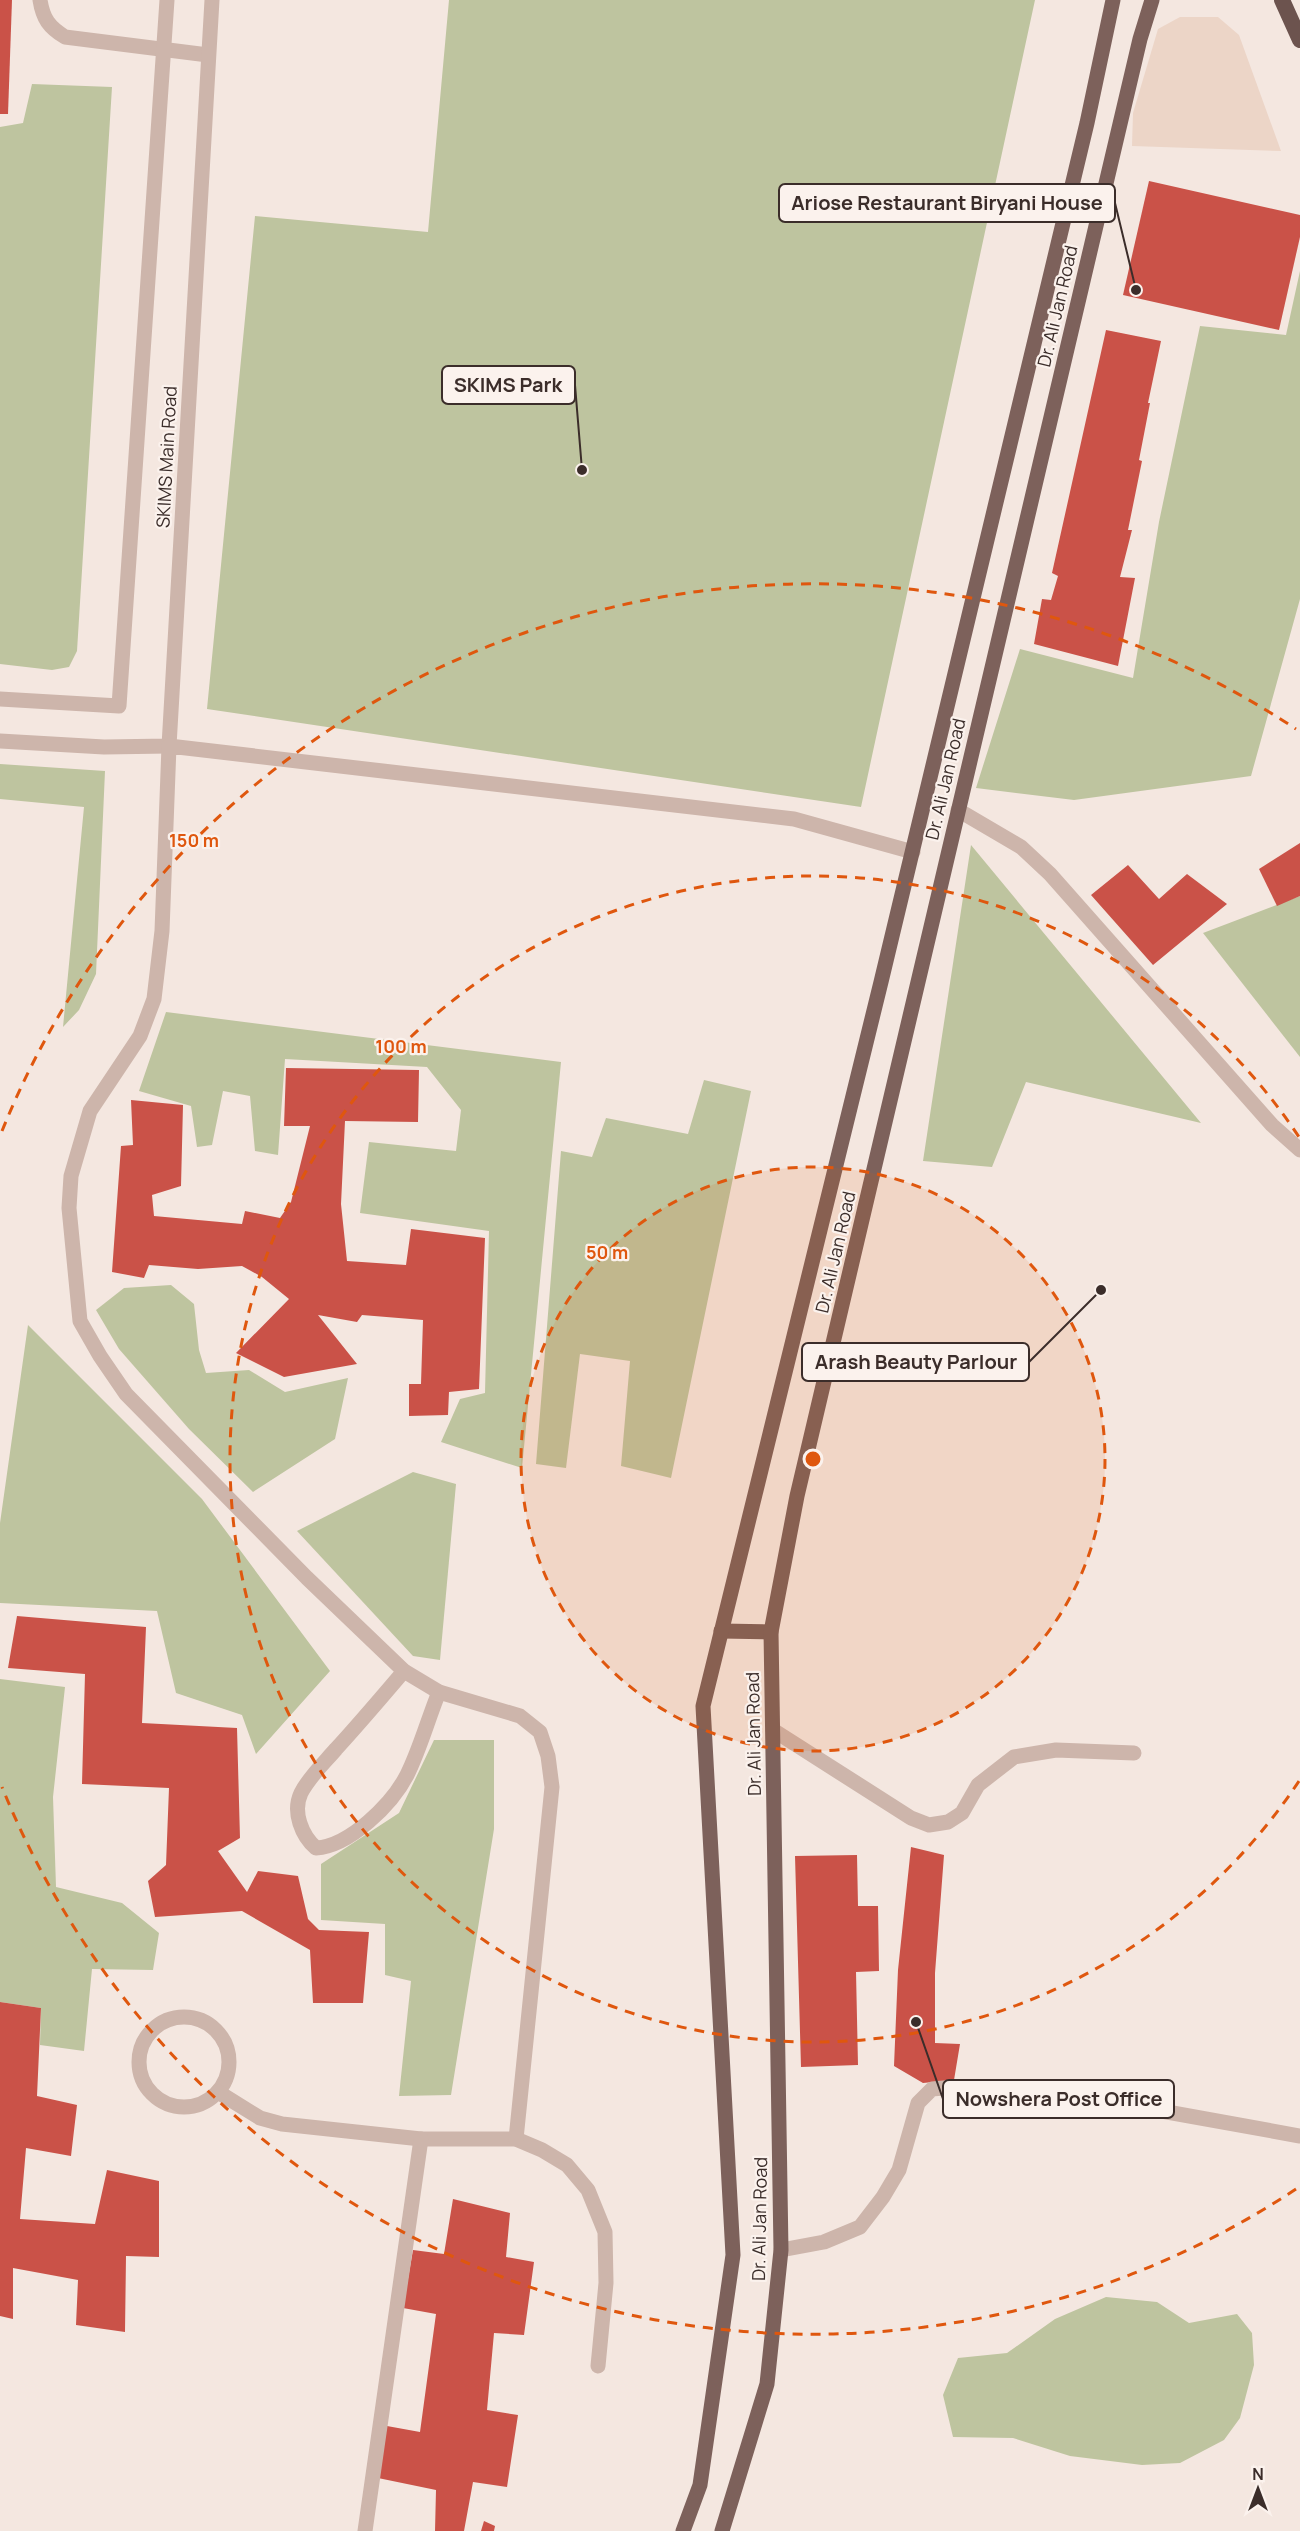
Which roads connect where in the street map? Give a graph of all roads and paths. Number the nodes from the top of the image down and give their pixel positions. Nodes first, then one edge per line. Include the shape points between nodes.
1 (40, 0) edge
2 (167, 0) edge
3 (212, 0) edge
4 (1113, 0) edge
5 (1152, 0) edge
6 (1282, 0) edge
7 (1300, 40) edge
8 (164, 50) junction
9 (208, 55) junction
10 (0, 699) edge
11 (0, 741) edge
12 (169, 746) junction
13 (958, 810) junction
14 (913, 852) junction
15 (1300, 1150) edge
16 (721, 1631) junction
17 (771, 1632) junction
18 (404, 1671) junction
19 (439, 1692) junction
20 (773, 1730) junction
21 (1134, 1753) dead end
22 (218, 2092) junction
23 (1300, 2136) edge
24 (422, 2139) junction
25 (516, 2139) junction
26 (781, 2250) junction
27 (598, 2366) dead end
28 (364, 2531) edge
29 (682, 2531) edge
30 (722, 2531) edge

1 - 8 street via 49,27 65,37
2 - 8 street, SKIMS Main Road
3 - 9 street, SKIMS Main Road
4 - 14 main road, Dr. Ali Jan Road
5 - 13 main road, Dr. Ali Jan Road
6 - 7 highway
8 - 9 street
8 - 10 street, SKIMS Main Road via 118,706
9 - 12 street, SKIMS Main Road
11 - 12 street
12 - 14 street via 794,819
12 - 18 street, SKIMS Main Road via 162,931 154,999 140,1036 90,1111 71,1176 69,1208 80,1322 126,1394
13 - 15 street via 1021,847 1050,874 1272,1125
13 - 17 main road, Dr. Ali Jan Road via 797,1496
14 - 16 main road, Dr. Ali Jan Road
16 - 17 main road
16 - 29 main road, Dr. Ali Jan Road via 703,1706 734,2255 700,2485
17 - 20 main road, Dr. Ali Jan Road
18 - 19 street, SKIMS Main Road
18 - 19 street via 300,1794 300,1826 316,1848 327,1847 371,1821 407,1776
19 - 25 street, SKIMS Main Road via 520,1716 540,1732 548,1756 552,1787
20 - 21 street via 911,1818 929,1825 948,1822 962,1813 978,1785 1014,1757 1056,1750
20 - 26 main road, Dr. Ali Jan Road
22 - 22 street via 203,2104 184,2108 165,2104 150,2092 140,2076 138,2056 151,2030 177,2016 212,2025 224,2040 229,2057 228,2075
22 - 24 street via 260,2118 282,2124
23 - 26 street via 1156,2110 955,2087 932,2089 918,2103 899,2170 860,2226 824,2242
24 - 25 street
24 - 28 street
25 - 27 street via 567,2165 588,2190 605,2232 606,2283
26 - 30 main road, Dr. Ali Jan Road via 767,2384

